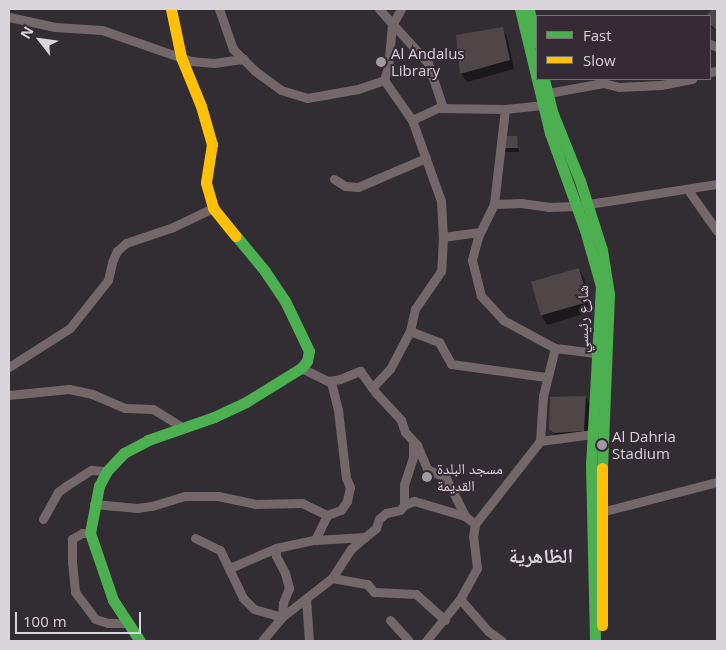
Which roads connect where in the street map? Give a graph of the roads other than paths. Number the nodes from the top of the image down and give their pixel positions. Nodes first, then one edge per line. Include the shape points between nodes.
1 (171, 9) edge
2 (219, 9) edge
3 (379, 9) edge
4 (401, 9) edge
5 (520, 9) edge
6 (529, 9) edge
7 (9, 17) edge
8 (392, 25) junction
9 (536, 46) edge
10 (180, 57) junction
11 (244, 60) junction
12 (536, 79) edge
13 (384, 80) junction
14 (536, 80) edge
15 (544, 80) edge
16 (687, 80) edge
17 (605, 81) edge
18 (548, 93) junction
19 (542, 105) junction
20 (443, 108) junction
21 (505, 109) junction
22 (412, 120) junction
23 (426, 158) junction
24 (334, 179) dead end
25 (717, 184) edge
26 (688, 190) junction
27 (494, 204) junction
28 (582, 205) junction
29 (213, 208) junction
30 (717, 230) edge
31 (480, 232) junction
32 (443, 237) junction
33 (410, 331) junction
34 (556, 348) junction
35 (603, 354) junction
36 (9, 367) edge
37 (302, 368) junction
38 (546, 377) junction
39 (331, 381) junction
40 (372, 388) junction
41 (9, 395) edge
42 (182, 427) junction
43 (593, 434) junction
44 (412, 440) junction
45 (540, 441) junction
46 (107, 471) junction
47 (717, 482) edge
48 (94, 504) junction
49 (404, 505) junction
50 (596, 510) junction
51 (327, 515) junction
52 (465, 516) junction
53 (43, 519) dead end
54 (475, 524) junction
55 (90, 533) junction
56 (365, 537) junction
57 (195, 538) dead end
58 (315, 540) junction
59 (276, 548) junction
60 (230, 568) junction
61 (332, 578) junction
62 (306, 599) junction
63 (460, 599) junction
64 (282, 617) junction
65 (390, 620) dead end
66 (444, 620) junction
67 (129, 623) junction
68 (140, 641) edge
69 (262, 641) edge
70 (309, 641) edge
71 (409, 641) edge
72 (426, 641) edge
73 (502, 641) edge
74 (595, 641) edge
75 (603, 641) edge

1 - 10 main road
2 - 11 street via 233,49
3 - 8 street
4 - 8 street
5 - 12 main road, شارع رئيسي
6 - 9 main road
7 - 10 street via 55,27 102,30
8 - 13 street
8 - 20 street via 428,62
10 - 11 street via 214,63
10 - 29 main road via 201,106 212,144 206,183
11 - 13 street via 281,90 307,98 358,89
13 - 22 street
14 - 19 main road, شارع رئيسي
15 - 18 main road, شارع رئيسي
16 - 17 street via 619,87
17 - 18 street
18 - 28 main road, شارع رئيسي
19 - 21 street
19 - 28 main road, شارع رئيسي via 550,133
20 - 21 street
20 - 22 street
21 - 27 street
22 - 23 street
23 - 24 street via 358,187 345,186
23 - 32 street via 441,201
25 - 26 street
26 - 28 street
26 - 30 street
27 - 28 street via 521,203 548,208
27 - 31 street
28 - 35 main road, شارع رئيسي via 607,271 610,310
29 - 36 street via 173,227 126,242 117,251 108,280 70,328
29 - 37 main road via 265,271 285,301 309,351
31 - 32 street
31 - 34 street via 472,260 481,296 502,320
32 - 33 street via 441,271 414,308
33 - 38 street via 438,342 451,364
33 - 40 street via 390,369
34 - 35 street
34 - 38 street
35 - 43 main road, شارع رئيسي
35 - 50 main road, شارع رئيسي
37 - 39 street
37 - 42 main road via 246,402
38 - 45 street
39 - 40 street via 360,371
39 - 51 street via 350,487 341,510
40 - 44 street via 401,420
41 - 42 street via 69,389 92,394 125,408 154,410
42 - 46 main road via 124,453
43 - 45 street
43 - 50 main road, شارع رئيسي
44 - 49 street via 413,457 404,485
44 - 52 street via 428,469 446,478
45 - 54 street
46 - 48 main road
46 - 53 street via 91,470 66,486 58,492
47 - 50 street
48 - 51 street via 137,508 185,496 218,496 255,504 302,503
48 - 55 main road
49 - 52 street via 414,501
49 - 56 street via 400,510 386,513
50 - 74 main road, شارع رئيسي
50 - 75 main road, شارع رئيسي
51 - 58 street
52 - 54 street
54 - 63 street via 473,537 477,568
55 - 67 main road via 113,600
55 - 67 street via 82,532 72,539 75,592 95,619
56 - 58 street
56 - 61 street via 351,549
57 - 60 street via 220,550
58 - 59 street
59 - 60 street
59 - 64 street via 288,588
60 - 64 street via 243,598 254,609
61 - 62 street
61 - 66 street via 367,584 374,592 416,594
62 - 64 street
62 - 70 street
63 - 66 street
63 - 73 street via 488,631
64 - 69 street
65 - 71 street
66 - 72 street
67 - 68 main road

